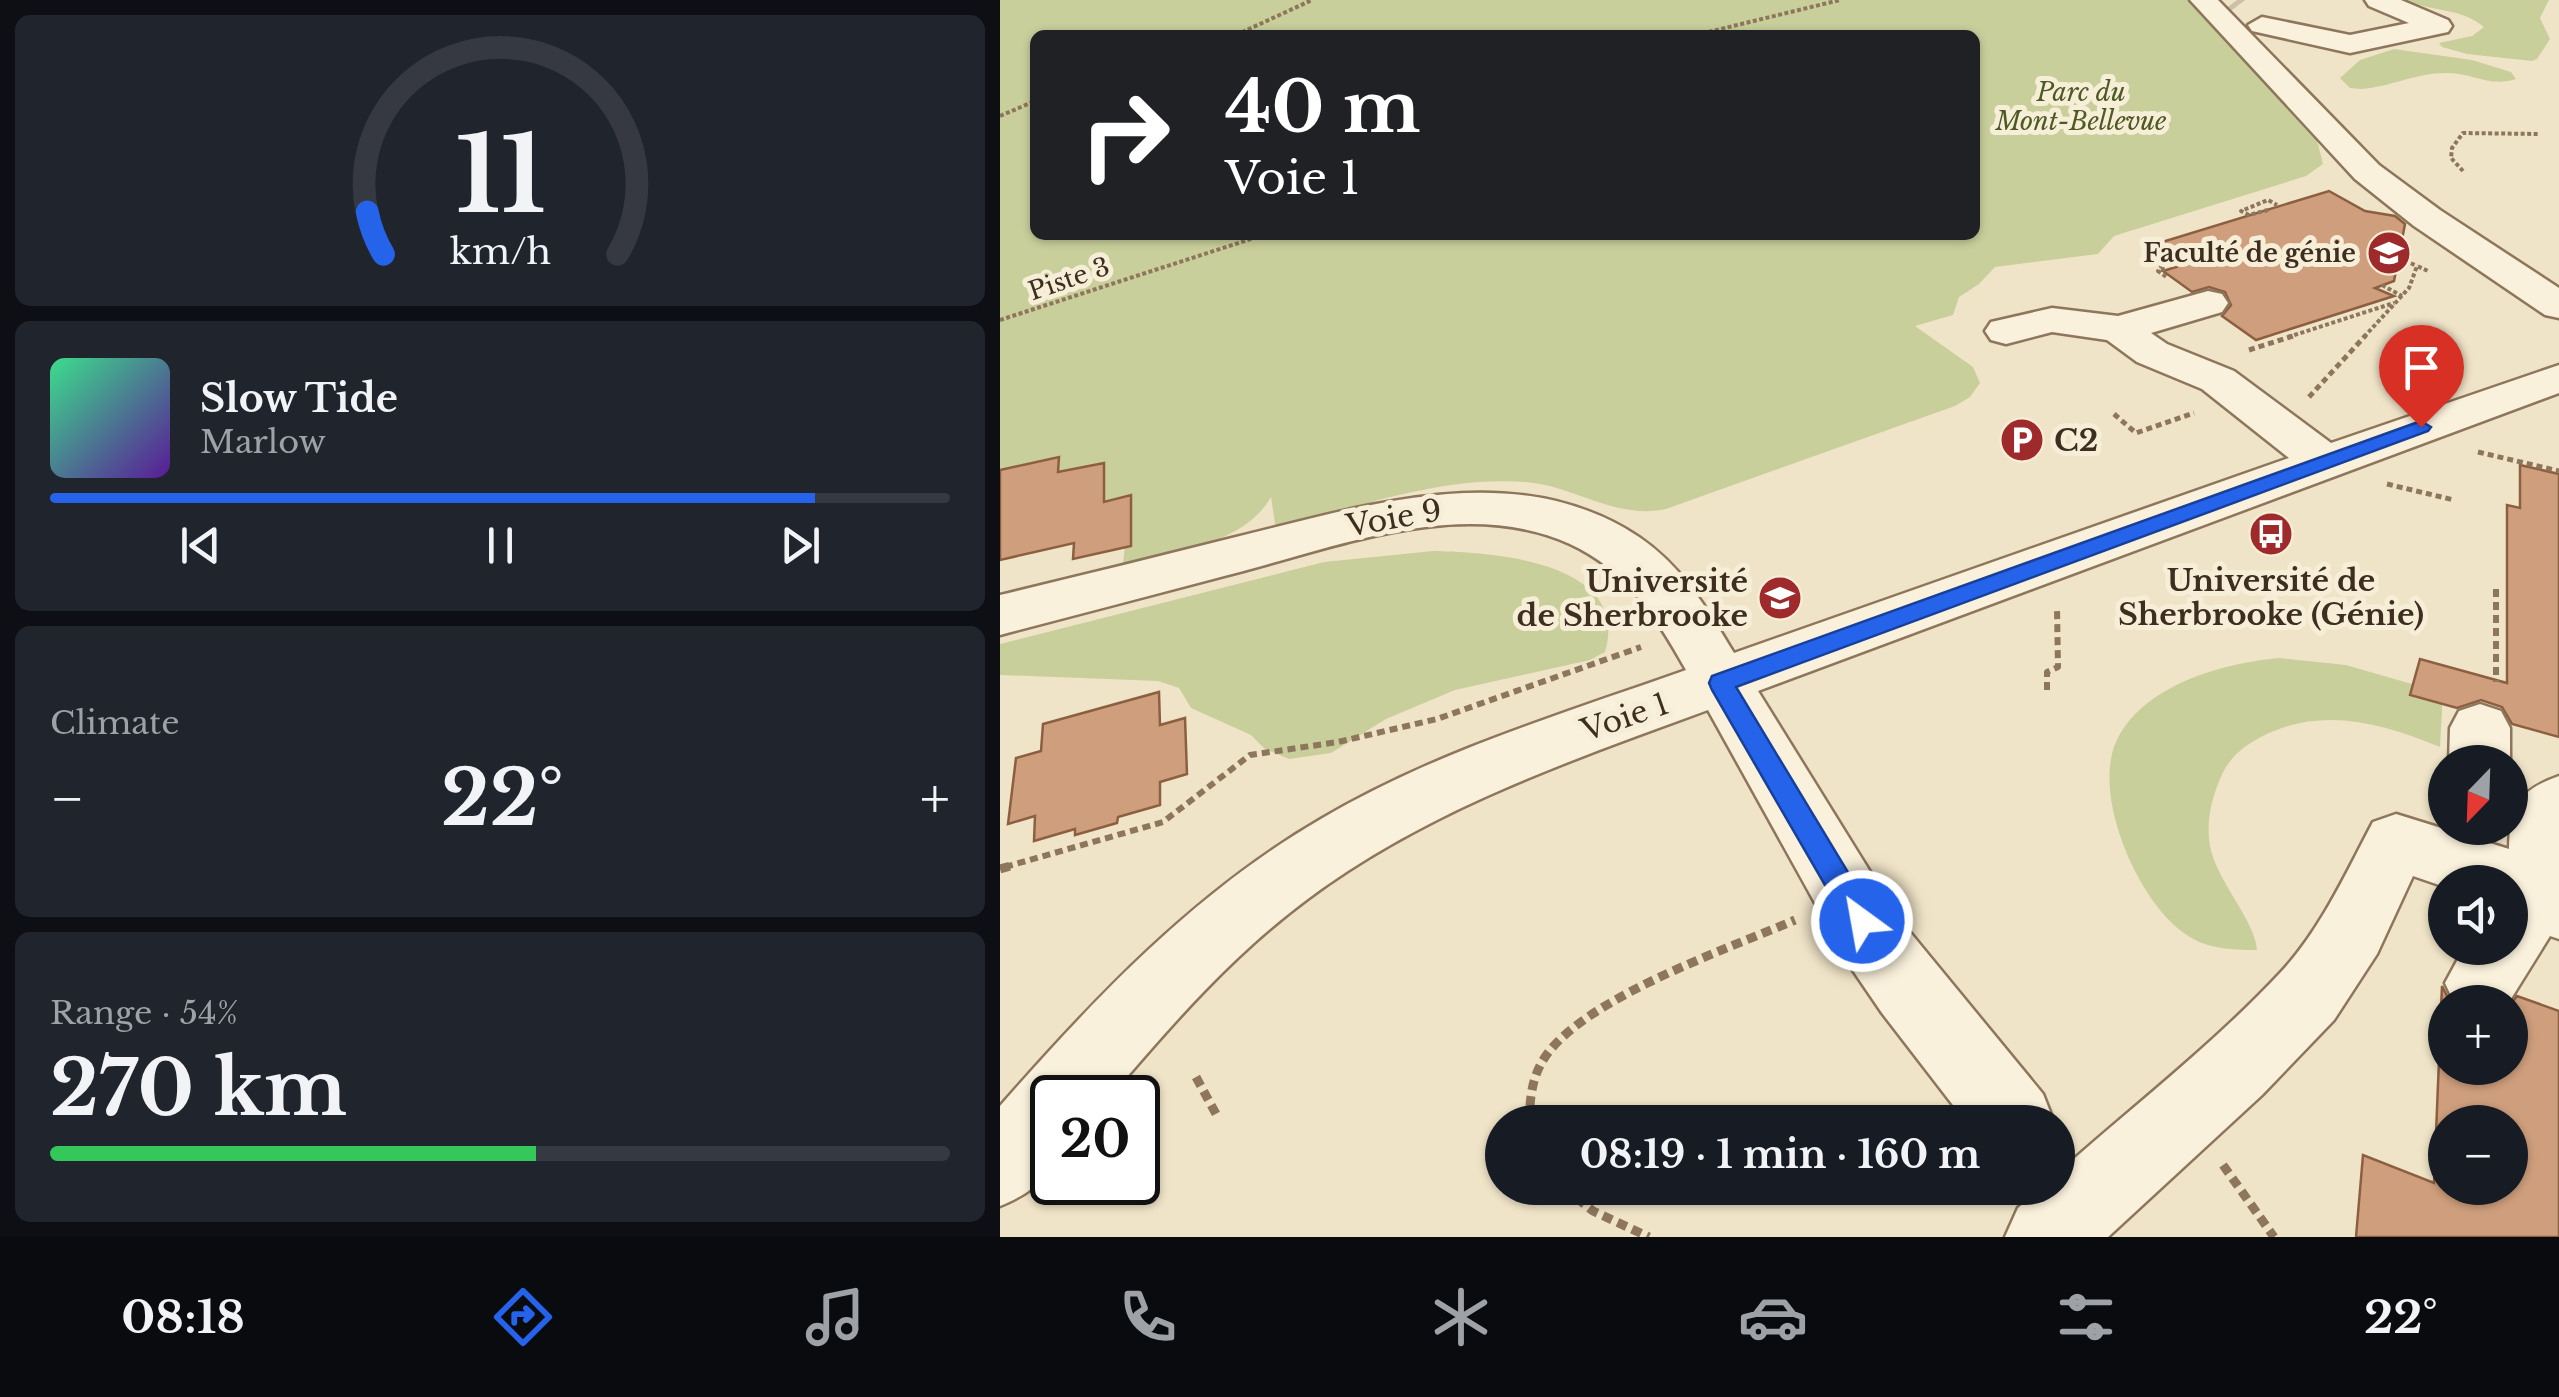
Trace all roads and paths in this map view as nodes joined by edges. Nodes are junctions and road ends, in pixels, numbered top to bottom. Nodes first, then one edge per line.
1 (1312, 0) edge
2 (1840, 0) edge
3 (2378, 0) edge
4 (2233, 14) edge
5 (2302, 17) dead end
6 (1247, 30) edge
7 (1717, 30) edge
8 (1030, 103) edge
9 (1000, 116) edge
10 (2538, 134) dead end
11 (2463, 171) dead end
12 (2277, 206) dead end
13 (2268, 210) dead end
14 (1248, 240) edge
15 (2398, 258) dead end
16 (2173, 265) dead end
17 (2417, 266) junction
18 (2432, 272) dead end
19 (2166, 276) dead end
20 (2382, 285) dead end
21 (2402, 296) junction
22 (2396, 303) junction
23 (2559, 306) edge
24 (1000, 320) edge
25 (2227, 328) joint
26 (2006, 331) dead end
27 (2135, 341) junction
28 (2559, 378) edge
29 (2304, 401) dead end
30 (2204, 411) dead end
31 (2114, 414) dead end
32 (2486, 454) dead end
33 (2325, 462) junction
34 (2559, 471) edge
35 (2380, 483) dead end
36 (2454, 500) dead end
37 (2496, 588) dead end
38 (2057, 596) dead end
39 (1000, 616) edge
40 (1650, 651) dead end
41 (1721, 683) junction
42 (2047, 690) dead end
43 (2485, 723) edge
44 (2559, 803) edge
45 (2434, 865) edge
46 (2525, 865) edge
47 (1000, 869) edge
48 (1777, 928) dead end
49 (1081, 1075) edge
50 (1196, 1078) dead end
51 (1529, 1105) edge
52 (2001, 1105) edge
53 (1216, 1114) dead end
54 (1030, 1131) edge
55 (2217, 1157) dead end
56 (1000, 1166) edge
57 (2075, 1195) edge
58 (1585, 1205) edge
59 (1649, 1237) edge
60 (2274, 1237) edge

1 - 6 path
2 - 7 path
3 - 4 lane
4 - 5 lane
4 - 23 lane
8 - 9 path
10 - 11 path
12 - 13 path
14 - 24 path, Piste 3
15 - 17 path
16 - 19 path
17 - 18 path
17 - 21 path
20 - 21 path
21 - 22 path
22 - 25 path
22 - 29 path
25 - 27 lane
26 - 27 lane
27 - 33 lane
28 - 33 lane, Voie 1
30 - 31 path
32 - 34 path
33 - 41 lane, Voie 1
35 - 36 path
37 - 43 path
38 - 42 path
39 - 41 lane, Voie 9
40 - 47 path
41 - 49 lane, Voie 1
41 - 52 lane, Voie 9
44 - 46 lane
45 - 57 lane
48 - 51 path
50 - 53 path
54 - 56 lane
55 - 60 path
58 - 59 path

